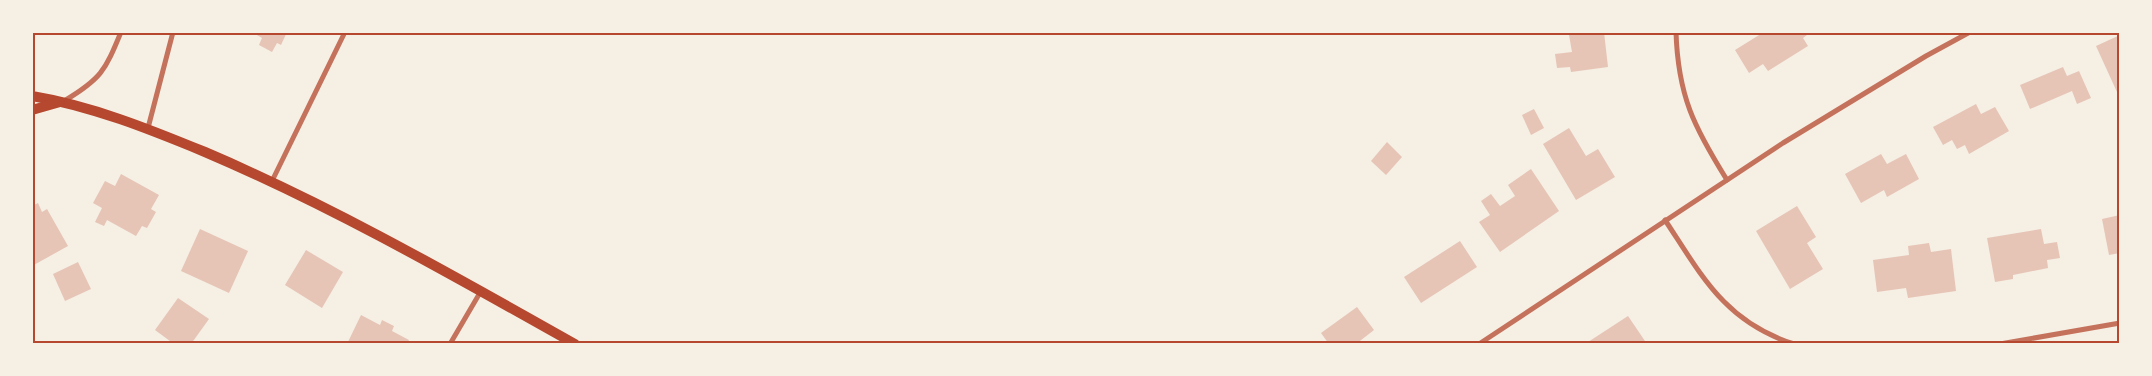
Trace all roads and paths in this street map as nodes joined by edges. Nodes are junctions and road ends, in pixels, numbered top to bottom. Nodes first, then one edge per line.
1 (121, 32) edge
2 (173, 32) edge
3 (344, 32) edge
4 (1676, 32) edge
5 (1970, 32) edge
6 (32, 96) edge
7 (64, 101) junction
8 (32, 110) edge
9 (148, 128) junction
10 (1727, 180) junction
11 (272, 181) junction
12 (1665, 220) junction
13 (481, 291) junction
14 (2120, 323) edge
15 (450, 344) edge
16 (575, 344) edge
17 (1479, 344) edge
18 (1794, 344) edge
19 (2000, 344) edge

1 - 7 street
2 - 9 street
3 - 11 street
4 - 10 street
5 - 10 street
6 - 7 main road
7 - 8 main road
7 - 9 main road
9 - 11 main road
10 - 12 street
11 - 13 main road
12 - 17 street
12 - 18 street
13 - 15 street
13 - 16 main road
14 - 19 street

